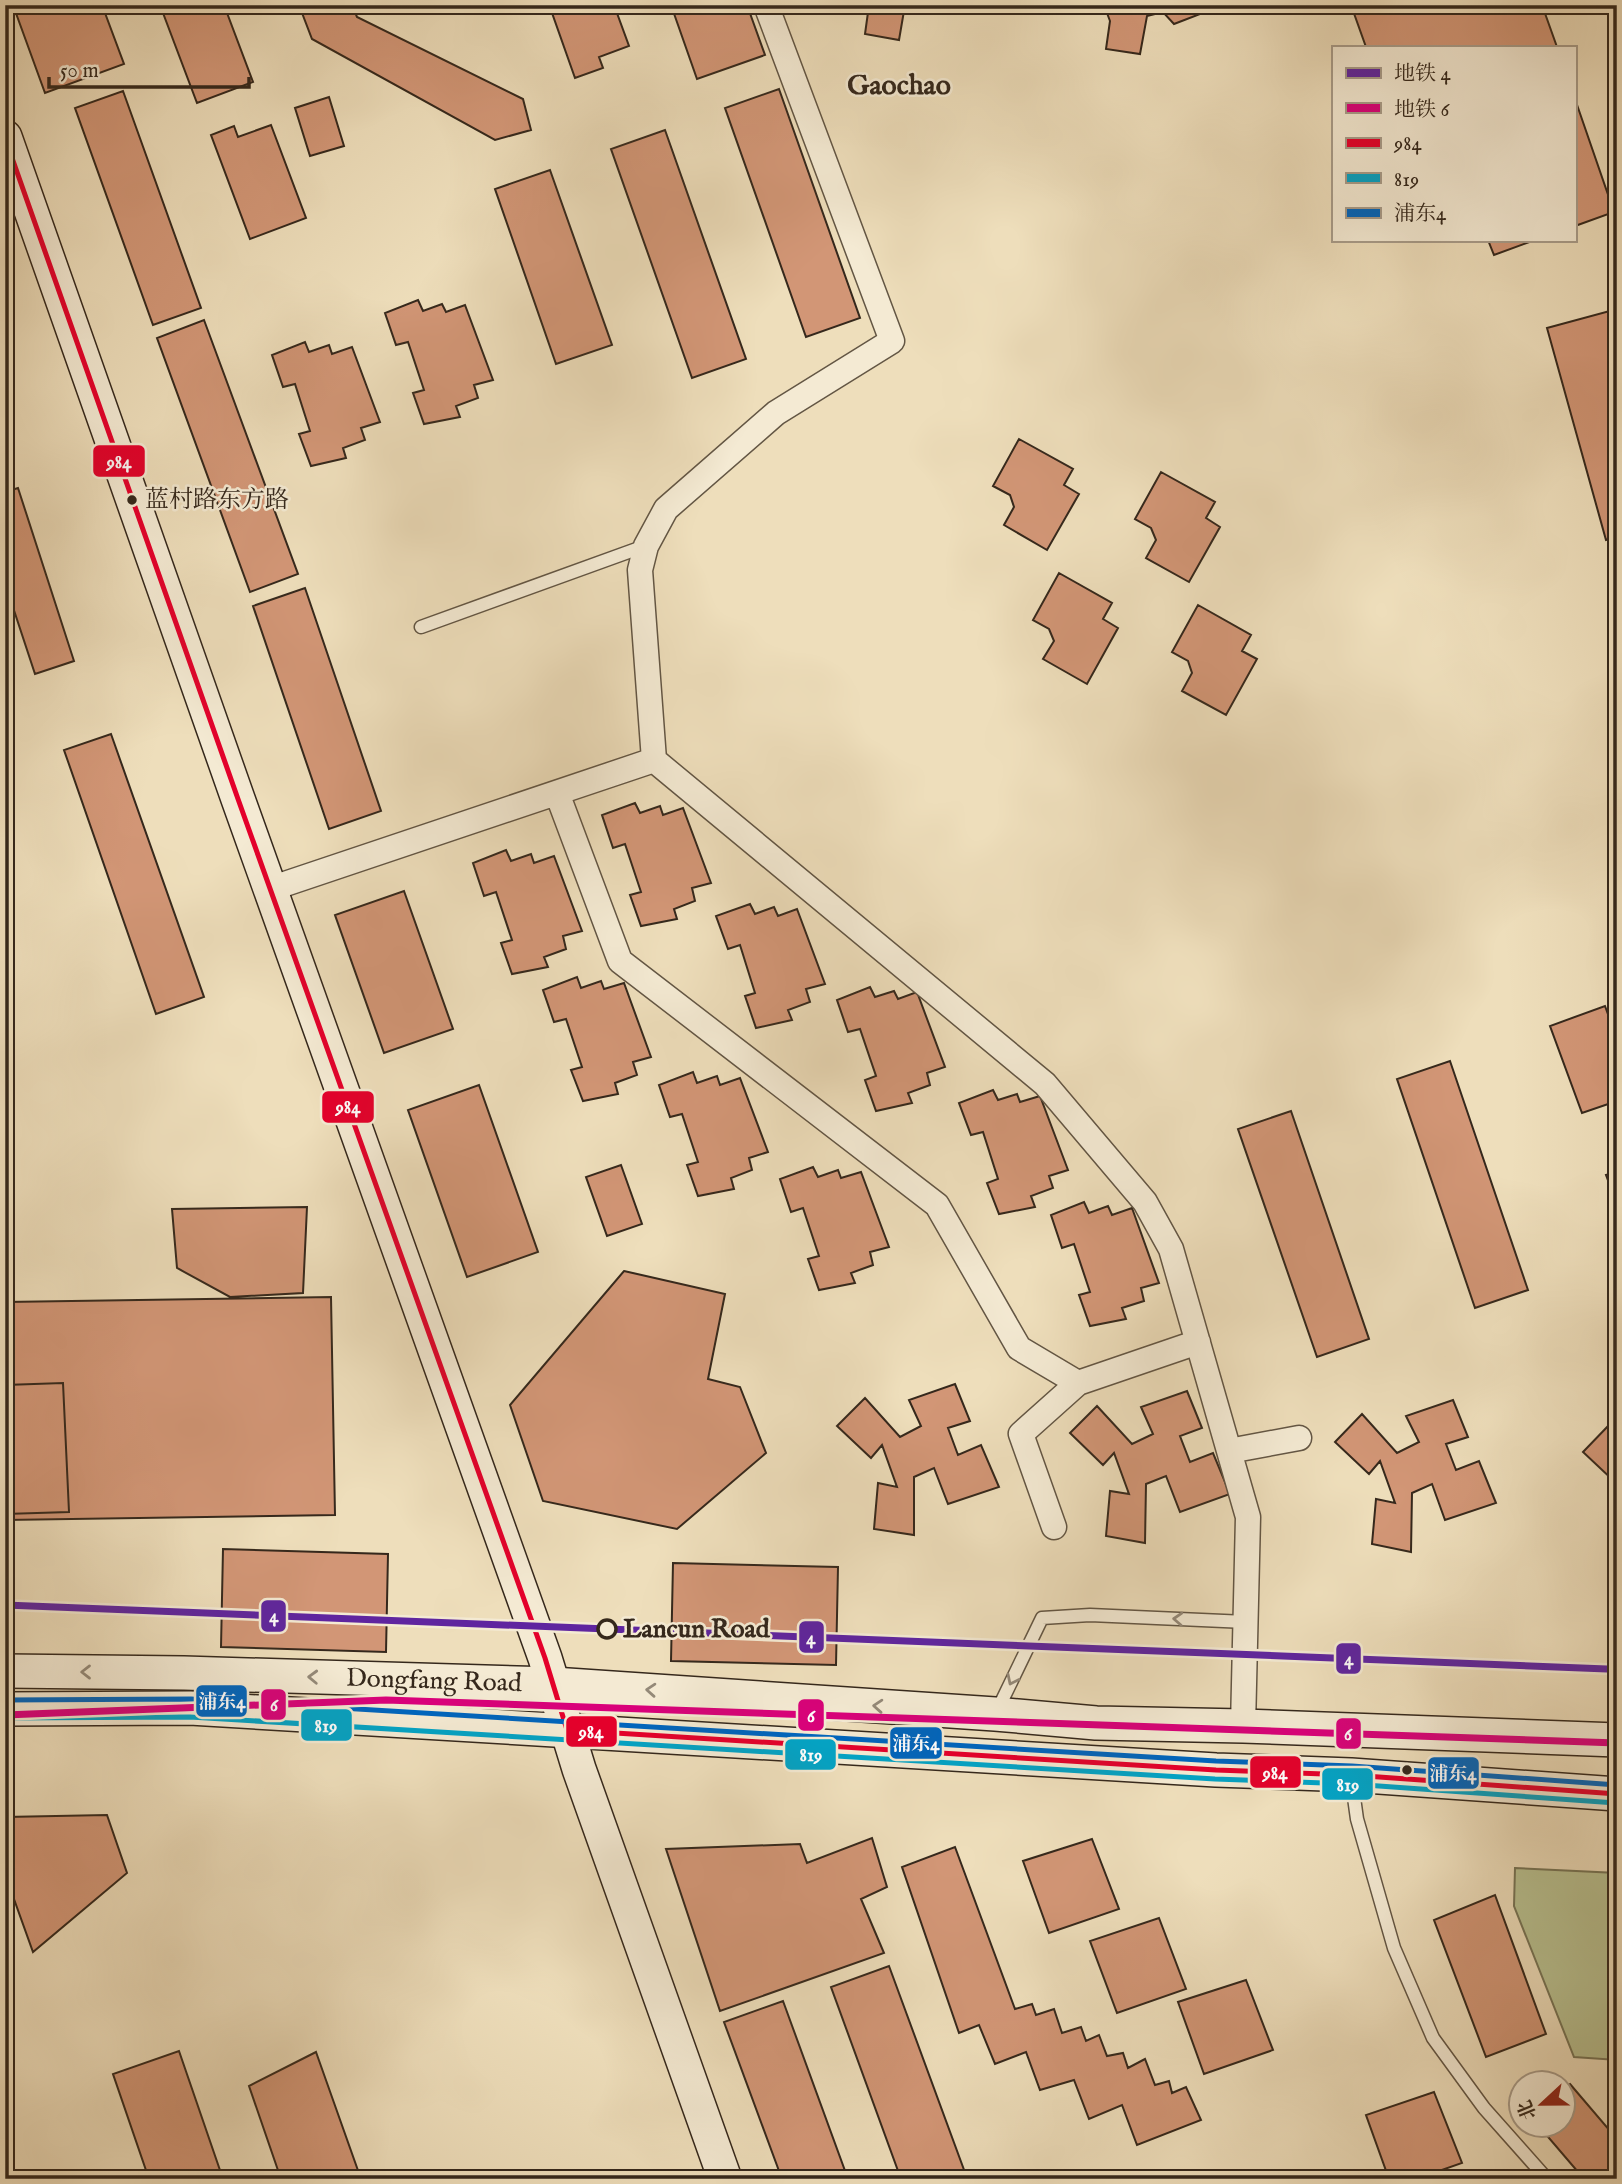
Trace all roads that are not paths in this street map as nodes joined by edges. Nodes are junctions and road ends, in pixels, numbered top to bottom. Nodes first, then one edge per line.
1 (766, 5) edge
2 (5, 138) edge
3 (646, 546) junction
4 (421, 627) dead end
5 (654, 760) junction
6 (557, 793) junction
7 (270, 889) junction
8 (1198, 1342) junction
9 (1078, 1383) junction
10 (1298, 1438) dead end
11 (1229, 1451) junction
12 (1054, 1527) dead end
13 (1246, 1622) junction
14 (5, 1671) edge
15 (553, 1684) junction
16 (5, 1709) edge
17 (995, 1714) junction
18 (1243, 1726) junction
19 (567, 1730) junction
20 (1617, 1740) edge
21 (1351, 1775) junction
22 (1617, 1794) edge
23 (725, 2179) edge
24 (1548, 2179) edge

1 - 3 street
2 - 7 main road
3 - 4 lane
3 - 5 street
5 - 6 street
5 - 8 street
6 - 7 street
6 - 9 street
7 - 15 main road
8 - 9 street
8 - 11 street
9 - 12 street
10 - 11 street
11 - 13 street
13 -> 17 lane
13 - 18 street
15 -> 14 main road, Dongfang Road
17 -> 15 main road, Dongfang Road
15 - 19 main road
16 - 19 main road, Dongfang Road
17 - 18 main road, Dongfang Road
18 - 20 main road, Dongfang Road
19 - 21 main road, Dongfang Road
19 - 23 main road
21 - 22 main road, Dongfang Road
21 - 24 lane

